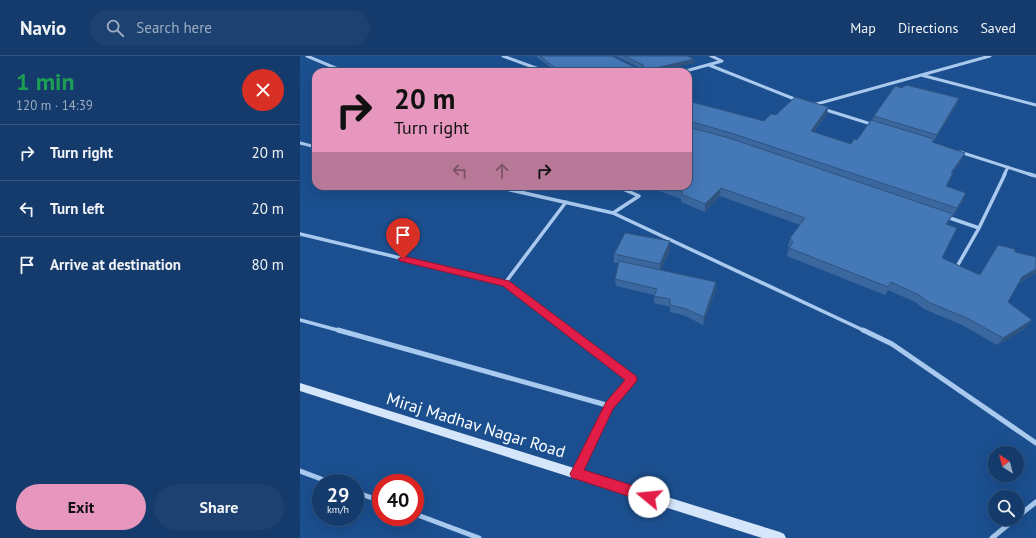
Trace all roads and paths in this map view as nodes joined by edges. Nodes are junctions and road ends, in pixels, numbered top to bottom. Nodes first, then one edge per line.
1 (307, 56) edge
2 (503, 56) edge
3 (711, 56) edge
4 (990, 56) edge
5 (709, 65) junction
6 (336, 68) edge
7 (536, 68) edge
8 (692, 69) edge
9 (921, 75) junction
10 (804, 103) edge
11 (1036, 106) edge
12 (872, 125) edge
13 (300, 143) edge
14 (312, 145) edge
15 (956, 151) edge
16 (1008, 167) junction
17 (1036, 176) edge
18 (511, 190) edge
19 (625, 190) edge
20 (566, 202) junction
21 (613, 213) junction
22 (941, 215) edge
23 (979, 228) junction
24 (300, 234) edge
25 (955, 270) edge
26 (505, 283) junction
27 (300, 320) edge
28 (300, 387) edge
29 (610, 406) junction
30 (1036, 443) edge
31 (300, 471) edge
32 (576, 474) junction
33 (312, 476) edge
34 (1036, 502) edge
35 (1024, 512) edge
36 (424, 517) edge
37 (1006, 526) edge
38 (479, 538) edge
39 (780, 538) edge
40 (992, 538) edge

1 - 6 street
2 - 7 street
3 - 5 street
4 - 9 street
5 - 8 street
5 - 10 street
9 - 11 street
9 - 12 street
13 - 14 street
15 - 16 street
16 - 17 street
16 - 23 street
18 - 20 street
19 - 21 street
20 - 21 street
20 - 26 street
21 - 30 street
22 - 23 street
23 - 25 street
24 - 26 street
26 - 29 street
27 - 29 street
28 - 32 street, Miraj Madhav Nagar Road
29 - 32 street
31 - 33 street
32 - 39 street, Miraj Madhav Nagar Road
34 - 35 street
36 - 38 street
37 - 40 street

